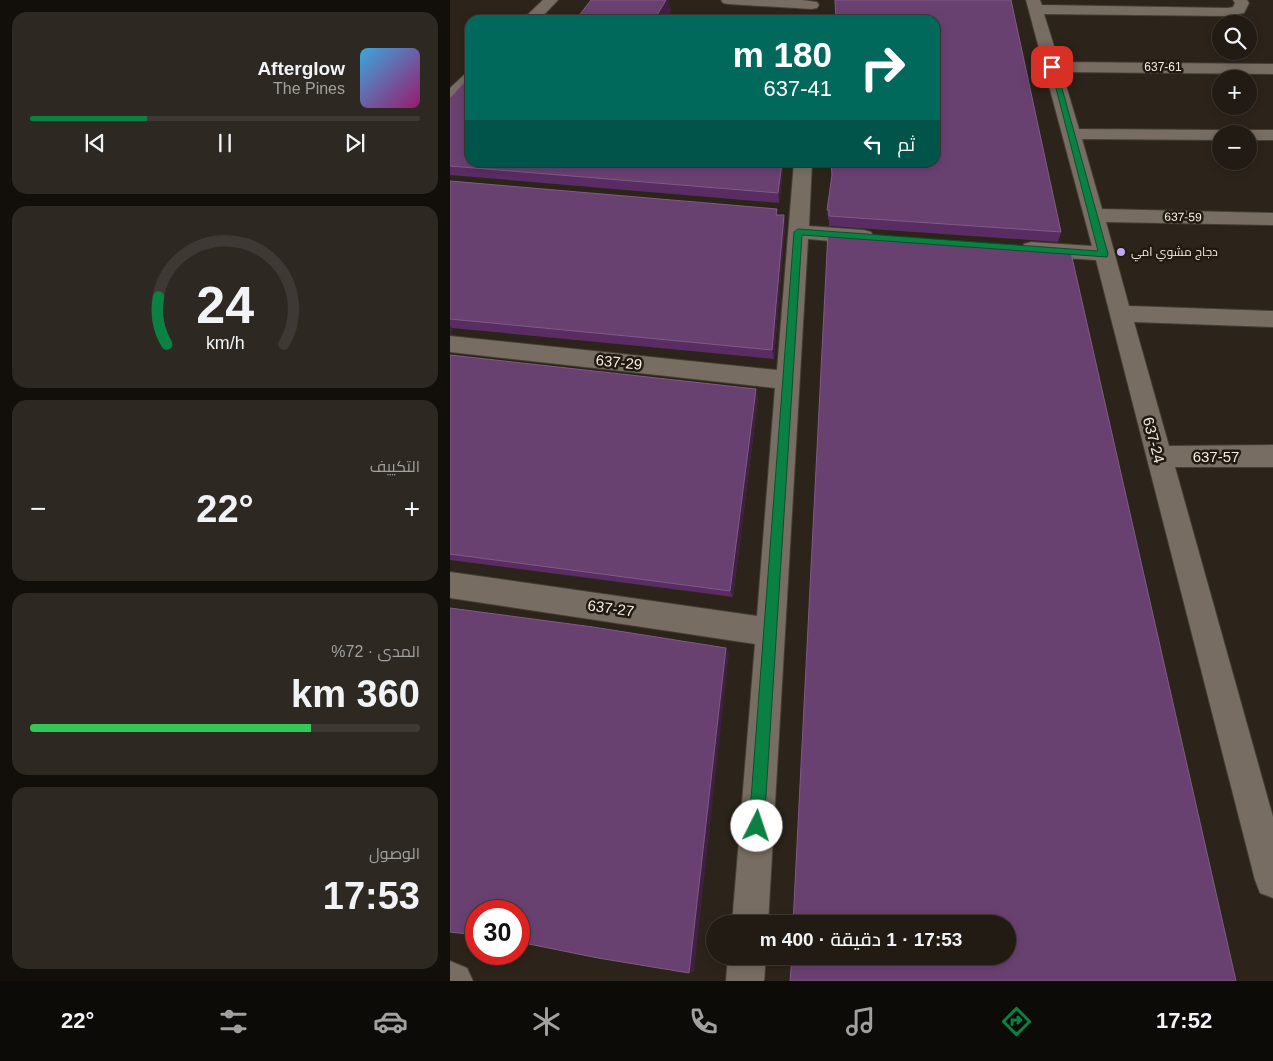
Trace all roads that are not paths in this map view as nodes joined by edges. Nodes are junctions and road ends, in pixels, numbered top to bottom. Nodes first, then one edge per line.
1 (551, 0) edge
2 (728, 0) edge
3 (1240, 0) edge
4 (1034, 5) edge
5 (812, 8) edge
6 (535, 15) edge
7 (1052, 67) junction
8 (1273, 68) edge
9 (465, 83) edge
10 (450, 97) edge
11 (1072, 134) junction
12 (1212, 135) edge
13 (1257, 135) edge
14 (1273, 135) edge
15 (802, 167) edge
16 (1092, 214) junction
17 (793, 218) junction
18 (1273, 219) edge
19 (887, 238) edge
20 (1015, 248) edge
21 (1104, 254) junction
22 (1120, 314) junction
23 (1273, 319) edge
24 (450, 344) edge
25 (788, 380) junction
26 (1273, 456) edge
27 (1159, 457) junction
28 (450, 585) edge
29 (771, 632) junction
30 (1264, 816) edge
31 (1273, 880) edge
32 (751, 915) edge
33 (746, 965) edge
34 (450, 980) edge
35 (454, 981) edge
36 (745, 981) edge

1 - 6 street
2 - 5 street
3 - 4 street
4 - 7 street, 637-24
7 - 8 street, 637-61
7 - 11 street, 637-24
9 - 10 street
11 - 12 street
11 - 16 street, 637-24
13 - 14 street
15 - 17 street
16 - 18 street, 637-59
16 - 21 street, 637-24
17 - 19 street
17 - 25 street
20 - 21 street
21 - 22 street, 637-24
22 - 23 street
22 - 27 street, 637-24
24 - 25 street, 637-29
25 - 29 street
26 - 27 street, 637-57
27 - 30 street, 637-24
28 - 29 street, 637-27
29 - 32 street
30 - 31 street, 637-24
33 - 36 street
34 - 35 street

